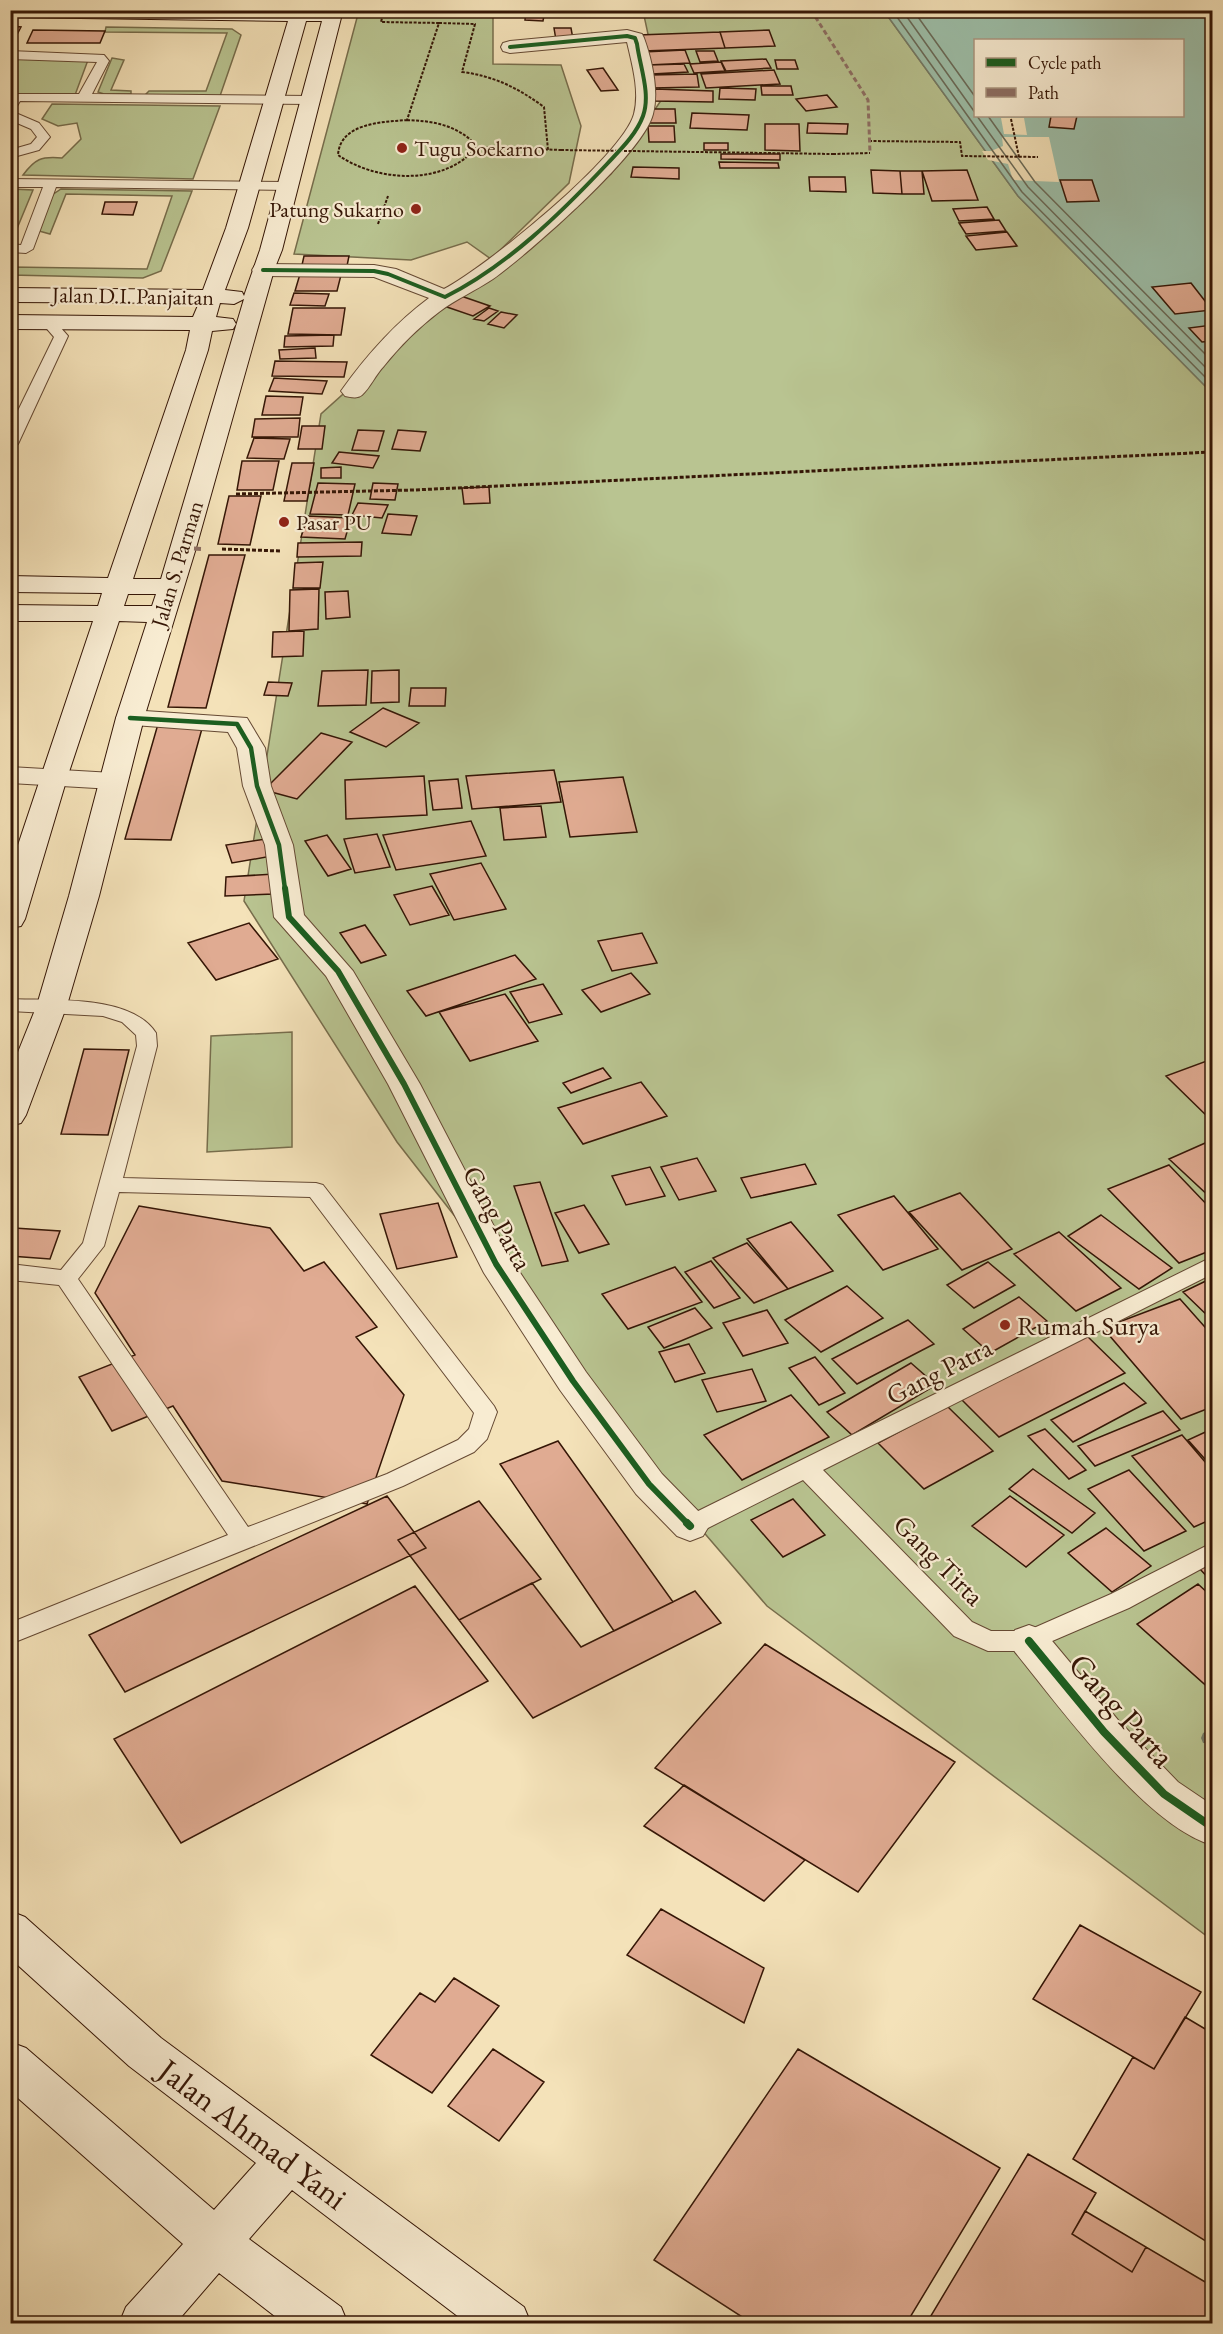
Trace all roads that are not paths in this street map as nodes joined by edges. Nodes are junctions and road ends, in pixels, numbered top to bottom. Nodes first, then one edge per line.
1 (10, 12) edge
2 (300, 13) edge
3 (333, 13) edge
4 (510, 47) dead end
5 (10, 56) edge
6 (84, 97) junction
7 (275, 99) junction
8 (311, 100) junction
9 (10, 108) edge
10 (10, 115) edge
11 (10, 154) edge
12 (10, 183) edge
13 (51, 183) junction
14 (250, 184) junction
15 (288, 186) junction
16 (10, 248) edge
17 (263, 270) junction
18 (10, 295) edge
19 (214, 297) junction
20 (255, 297) junction
21 (445, 297) junction
22 (10, 322) edge
23 (48, 322) junction
24 (202, 324) junction
25 (248, 325) junction
26 (353, 391) dead end
27 (10, 444) edge
28 (10, 584) edge
29 (117, 586) junction
30 (171, 587) junction
31 (10, 613) edge
32 (108, 614) junction
33 (162, 614) junction
34 (130, 718) junction
35 (10, 775) edge
36 (53, 778) junction
37 (113, 781) junction
38 (10, 919) edge
39 (10, 1005) edge
40 (52, 1005) junction
41 (10, 1114) edge
42 (111, 1185) junction
43 (1212, 1265) edge
44 (10, 1272) edge
45 (66, 1278) junction
46 (807, 1469) junction
47 (690, 1526) joint
48 (243, 1539) junction
49 (1212, 1552) edge
50 (10, 1634) edge
51 (1029, 1641) junction
52 (1212, 1827) edge
53 (10, 1930) edge
54 (10, 2062) edge
55 (288, 2161) junction
56 (216, 2242) junction
57 (143, 2324) edge
58 (324, 2324) edge
59 (507, 2324) edge

1 - 2 main road
2 - 3 main road
2 - 7 main road, Jalan S. Parman
3 - 8 main road, Jalan S. Parman
4 - 21 main road
5 - 6 lane
6 - 7 lane
6 - 9 lane
7 - 8 lane
7 - 14 main road, Jalan S. Parman
8 - 15 main road, Jalan S. Parman
10 - 11 lane
12 - 13 lane
13 - 14 lane
13 - 16 lane
14 - 15 lane
14 - 19 main road, Jalan S. Parman
15 - 17 main road, Jalan S. Parman
17 - 20 main road, Jalan S. Parman
17 - 21 main road
18 - 19 main road, Jalan D.I. Panjaitan
19 - 20 main road, Jalan D.I. Panjaitan
19 - 24 main road, Jalan S. Parman
20 - 25 main road, Jalan S. Parman
21 - 26 main road
22 - 23 main road, Jalan D.I. Panjaitan
23 - 24 main road, Jalan D.I. Panjaitan
23 - 27 lane
24 - 25 main road, Jalan D.I. Panjaitan
24 - 29 main road, Jalan S. Parman
25 - 30 main road, Jalan S. Parman
28 - 29 main road
29 - 30 main road
29 - 32 main road, Jalan S. Parman
30 - 33 main road, Jalan S. Parman
31 - 32 main road
32 - 33 main road
32 - 36 main road, Jalan S. Parman
33 - 34 main road, Jalan S. Parman
34 - 37 main road, Jalan S. Parman
34 - 47 main road, Gang Parta
35 - 36 main road
36 - 37 main road
36 - 38 main road, Jalan S. Parman
37 - 40 main road, Jalan S. Parman
39 - 40 lane
40 - 41 main road, Jalan S. Parman
40 - 42 lane
42 - 45 lane
42 - 48 lane
43 - 46 lane, Gang Patra
44 - 45 lane
45 - 48 lane
46 - 47 lane, Gang Patra
46 - 51 lane, Gang Tirta
48 - 50 lane
49 - 51 lane, Gang Tirta
51 - 52 main road, Gang Parta
53 - 55 main road, Jalan Ahmad Yani
54 - 56 main road
55 - 56 main road
55 - 59 main road, Jalan Ahmad Yani
56 - 57 main road
56 - 58 main road

